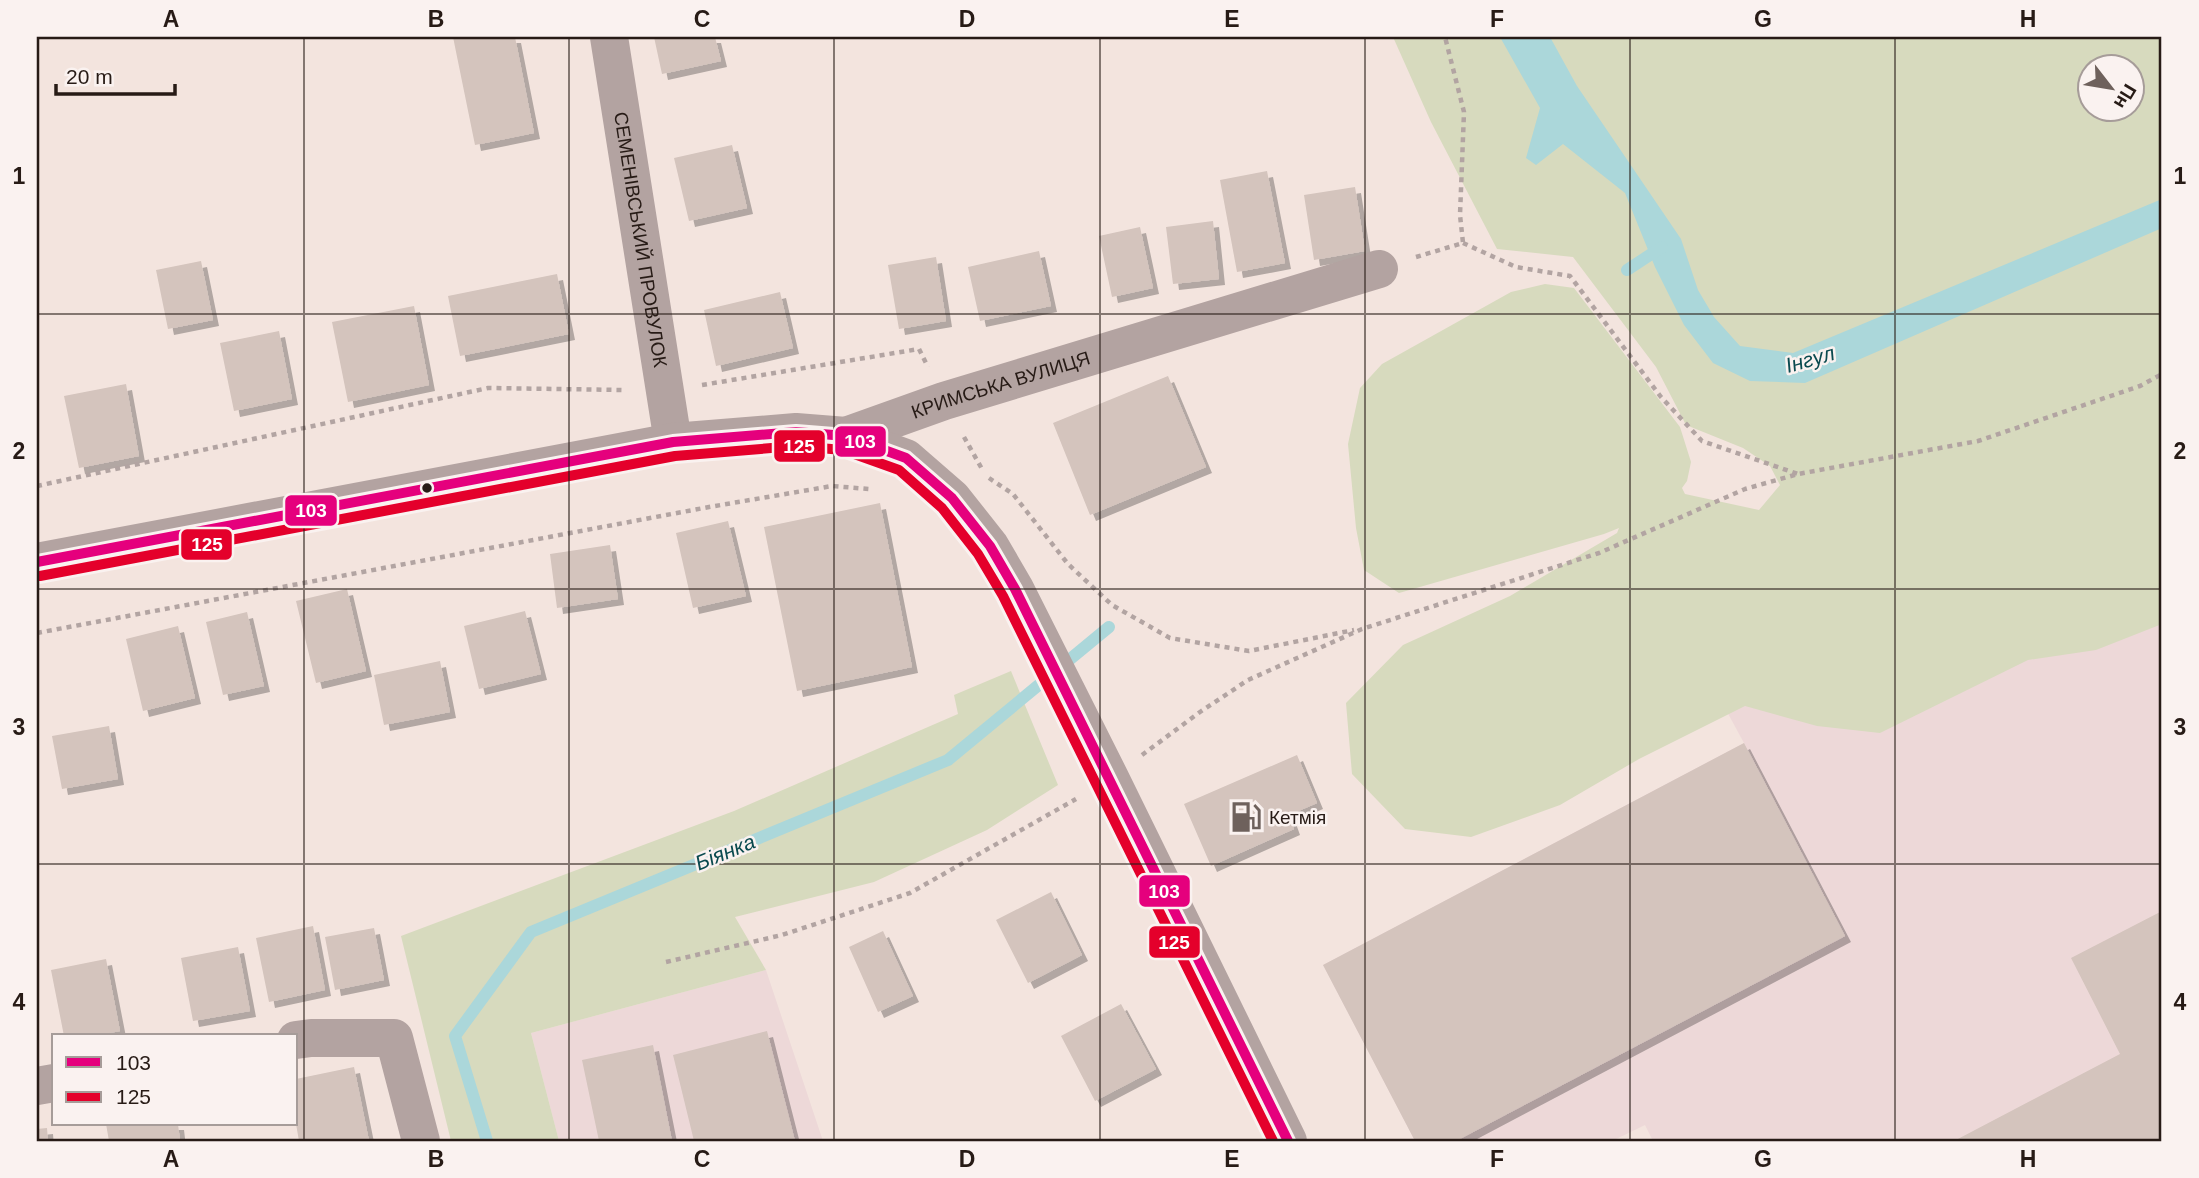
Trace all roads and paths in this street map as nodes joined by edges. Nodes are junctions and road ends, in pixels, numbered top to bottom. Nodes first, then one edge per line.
1 (609, 37) edge
2 (1444, 37) edge
3 (1463, 243) junction
4 (1377, 270) joint
5 (2162, 374) edge
6 (846, 436) junction
7 (673, 442) junction
8 (972, 472) dead end
9 (1798, 474) junction
10 (878, 489) dead end
11 (37, 562) edge
12 (1362, 629) junction
13 (37, 633) edge
14 (1110, 778) junction
15 (666, 962) dead end
16 (298, 1041) edge
17 (421, 1141) edge
18 (1288, 1141) edge

1 - 7 street, СЕМЕНІВСЬКИЙ ПРОВУЛОК
2 - 3 path
3 - 4 path
3 - 9 path
4 - 6 street, КРИМСЬКА ВУЛИЦЯ
5 - 9 path
6 - 7 street, КРИМСЬКА ВУЛИЦЯ
6 - 14 street
7 - 11 street, КРИМСЬКА ВУЛИЦЯ
8 - 12 path
9 - 12 path
10 - 13 path
12 - 14 path
14 - 15 path
14 - 18 street
16 - 17 street

